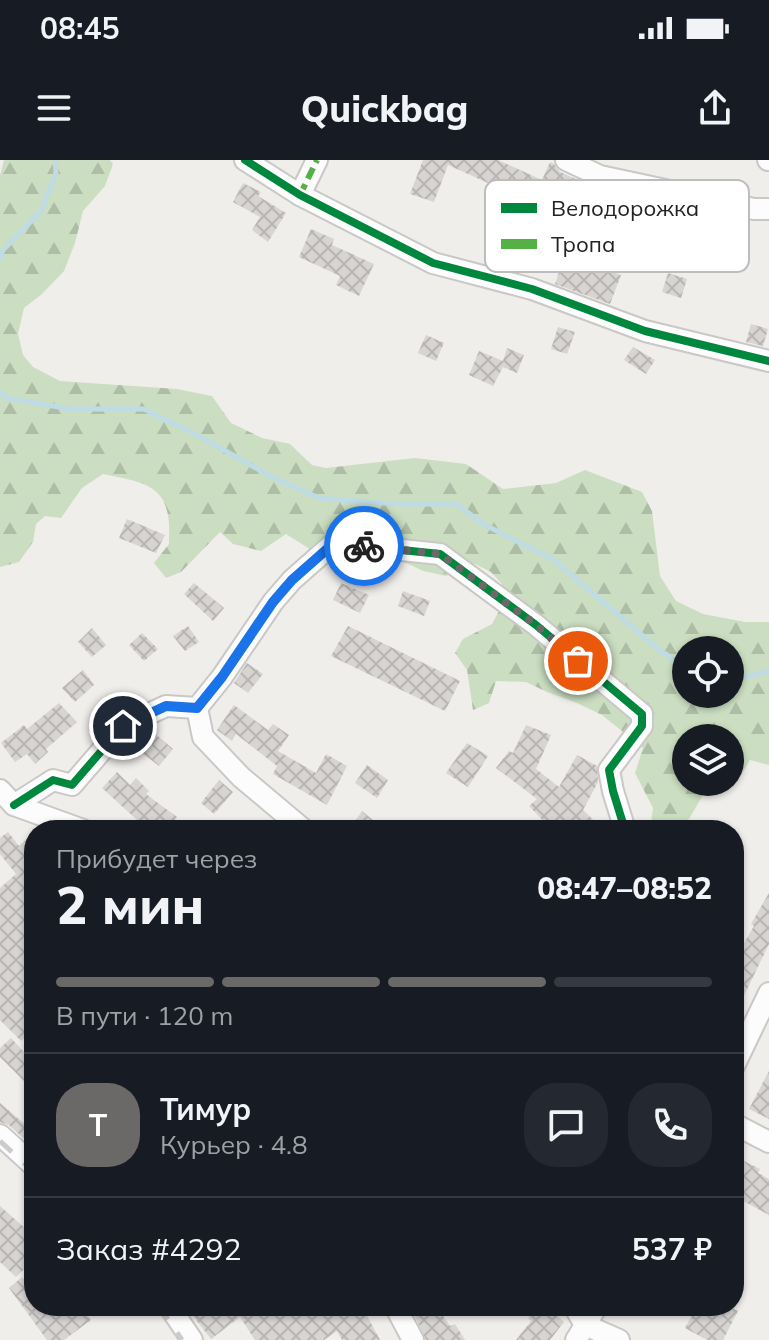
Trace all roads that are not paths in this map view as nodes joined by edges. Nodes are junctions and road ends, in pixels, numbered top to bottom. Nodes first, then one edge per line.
1 (245, 160) edge
2 (317, 160) edge
3 (566, 160) edge
4 (619, 180) edge
5 (300, 195) junction
6 (749, 208) edge
7 (769, 209) edge
8 (769, 361) edge
9 (197, 708) junction
10 (7, 798) edge
11 (59, 820) edge
12 (292, 820) edge
13 (622, 820) edge
14 (769, 993) edge
15 (744, 1045) edge
16 (744, 1129) edge
17 (0, 1135) edge
18 (769, 1142) edge
19 (24, 1157) edge
20 (176, 1316) edge
21 (400, 1316) edge
22 (581, 1332) edge
23 (192, 1340) edge
24 (413, 1340) edge
25 (619, 1340) edge

1 - 5 street
2 - 5 street
3 - 4 street
5 - 8 street
6 - 7 street
9 - 10 street
9 - 12 street
9 - 13 street
10 - 11 street
14 - 15 street
16 - 18 street
17 - 19 street
20 - 23 street
21 - 24 street
22 - 25 street

